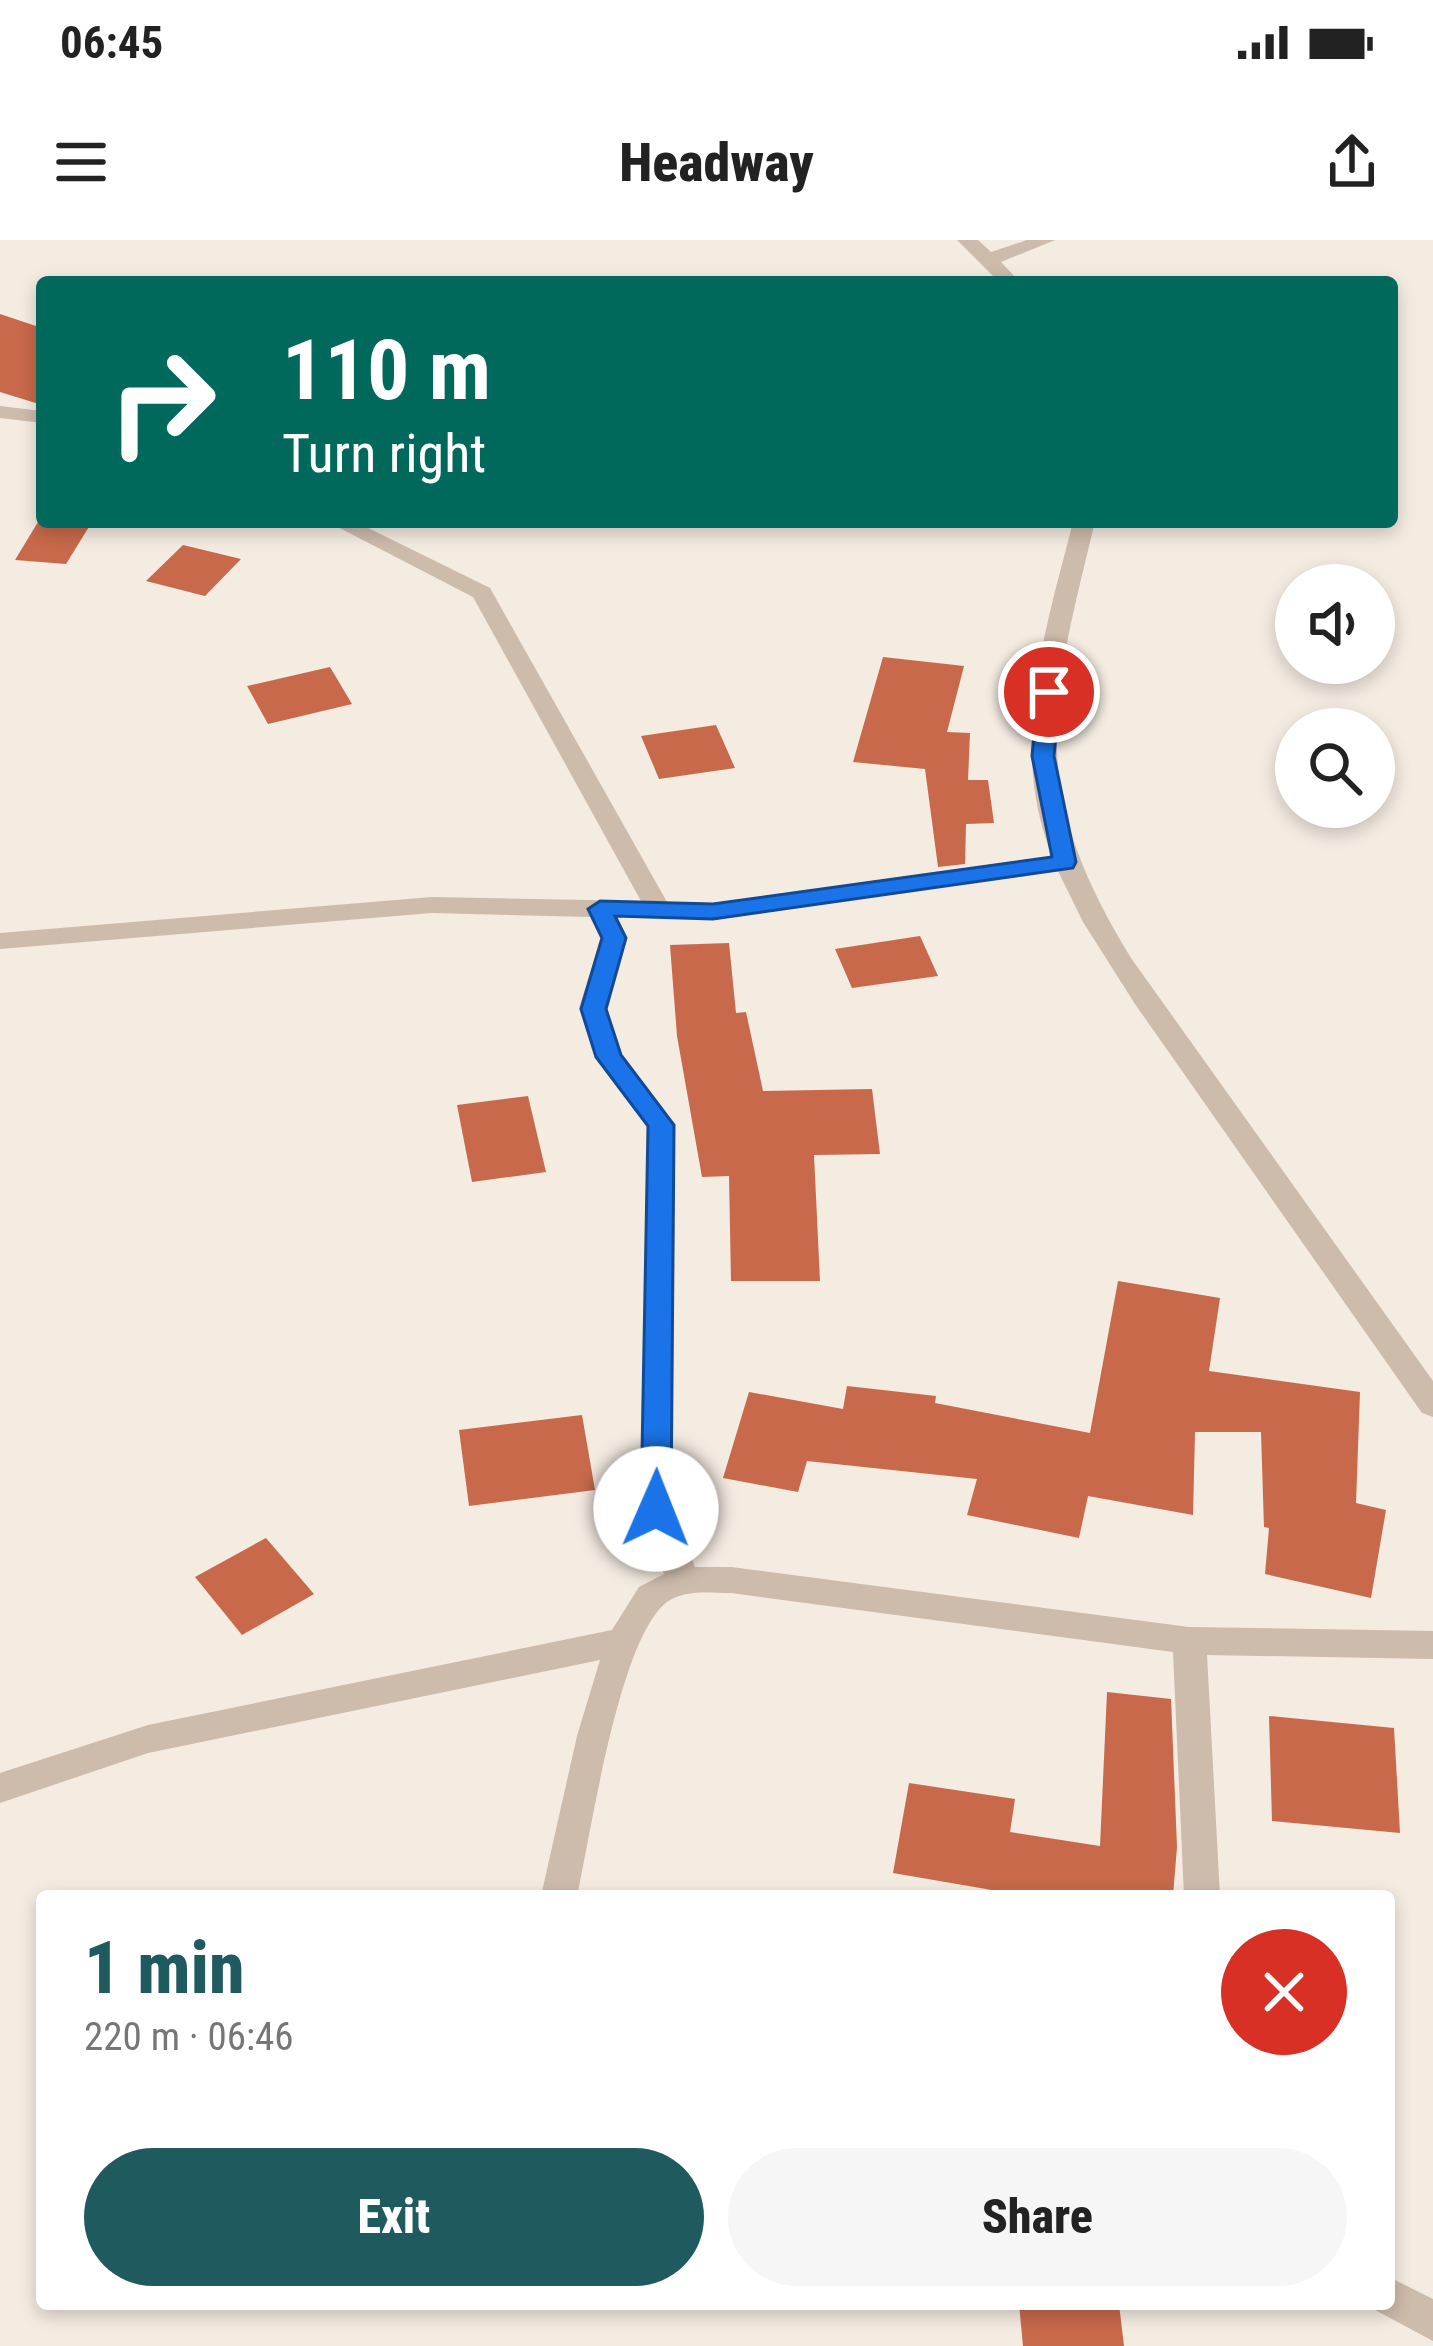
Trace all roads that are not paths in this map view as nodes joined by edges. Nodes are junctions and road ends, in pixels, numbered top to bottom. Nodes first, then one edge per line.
1 (967, 240) edge
2 (1045, 240) edge
3 (988, 260) junction
4 (1004, 276) edge
5 (0, 412) edge
6 (36, 416) edge
7 (351, 528) edge
8 (1083, 528) edge
9 (1065, 862) junction
10 (600, 909) junction
11 (659, 910) junction
12 (0, 941) edge
13 (1433, 1405) edge
14 (683, 1580) junction
15 (1190, 1641) junction
16 (621, 1642) junction
17 (1433, 1645) edge
18 (0, 1788) edge
19 (560, 1890) edge
20 (1202, 1890) edge
21 (1395, 2299) edge
22 (1433, 2321) edge

1 - 3 street
2 - 3 street
3 - 4 street
5 - 6 street
7 - 11 street
8 - 9 street
9 - 11 street
9 - 13 street
10 - 11 street
10 - 12 street
10 - 14 street
14 - 15 street
14 - 16 street
15 - 17 street
15 - 20 street
16 - 18 street
16 - 19 street
21 - 22 street

